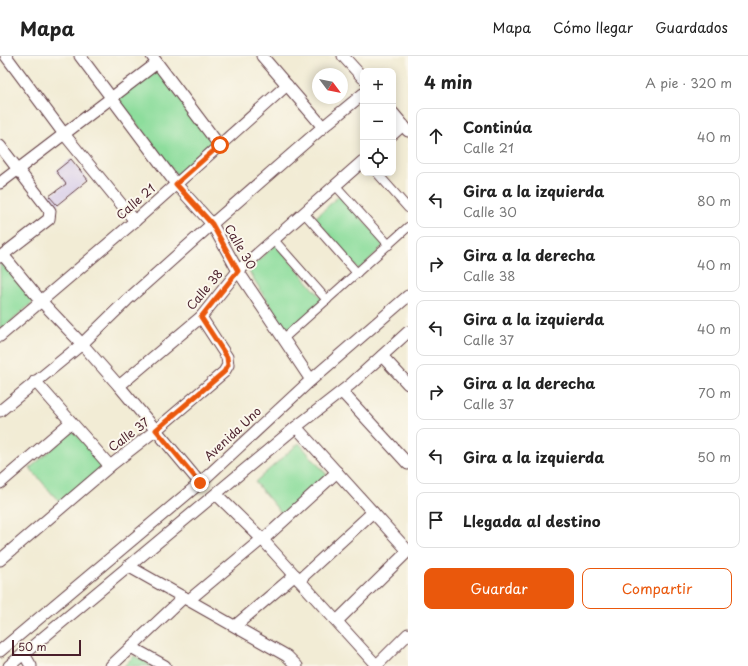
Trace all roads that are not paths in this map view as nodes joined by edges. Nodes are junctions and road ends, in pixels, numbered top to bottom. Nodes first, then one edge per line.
1 (6, 56) edge
2 (80, 56) edge
3 (262, 56) edge
4 (343, 56) edge
5 (154, 60) edge
6 (360, 75) edge
7 (287, 85) junction
8 (112, 96) junction
9 (360, 96) edge
10 (396, 117) edge
11 (323, 127) junction
12 (405, 128) edge
13 (396, 132) edge
14 (64, 134) junction
15 (220, 145) junction
16 (0, 146) edge
17 (360, 164) edge
18 (18, 169) junction
19 (381, 176) edge
20 (0, 183) edge
21 (176, 184) junction
22 (335, 185) junction
23 (408, 208) edge
24 (304, 213) junction
25 (135, 221) junction
26 (212, 224) junction
27 (408, 227) edge
28 (274, 240) junction
29 (389, 245) junction
30 (1, 256) edge
31 (238, 271) junction
32 (357, 273) junction
33 (408, 296) edge
34 (327, 300) junction
35 (41, 301) junction
36 (201, 317) junction
37 (408, 332) edge
38 (0, 336) edge
39 (283, 339) junction
40 (82, 344) junction
41 (382, 356) junction
42 (311, 380) junction
43 (35, 381) junction
44 (408, 384) edge
45 (119, 386) junction
46 (342, 392) junction
47 (0, 411) edge
48 (71, 422) junction
49 (296, 427) junction
50 (156, 430) junction
51 (408, 464) edge
52 (110, 466) junction
53 (337, 472) junction
54 (0, 483) edge
55 (200, 483) junction
56 (216, 494) junction
57 (373, 512) junction
58 (265, 538) junction
59 (408, 551) edge
60 (0, 560) edge
61 (128, 566) junction
62 (297, 577) junction
63 (186, 599) junction
64 (337, 621) junction
65 (235, 626) junction
66 (408, 634) edge
67 (131, 647) junction
68 (0, 651) edge
69 (24, 654) junction
70 (114, 665) edge
71 (9, 666) edge
72 (30, 666) edge
73 (165, 666) edge
74 (297, 666) edge
75 (377, 666) edge

1 - 14 street
2 - 8 street, Calle 30
3 - 7 street
4 - 6 street
5 - 8 street
5 - 15 street
7 - 11 street
7 - 15 street, Calle 21
8 - 14 street
8 - 21 street, Calle 30
9 - 11 street
10 - 12 street
11 - 26 street
12 - 13 street
14 - 18 street
14 - 25 street
15 - 21 street, Calle 21
16 - 18 street
17 - 22 street, Calle 38
18 - 20 street
18 - 30 street
19 - 23 street
21 - 25 street, Calle 21
21 - 26 street, Calle 30
22 - 24 street, Calle 38
22 - 29 street
24 - 28 street, Calle 38
24 - 32 street
25 - 35 street, Calle 21
26 - 31 street, Calle 30
26 - 40 street
27 - 29 street
28 - 31 street, Calle 38
28 - 34 street
29 - 32 street
30 - 35 street
31 - 36 street, Calle 38
31 - 39 street, Calle 30
32 - 34 street
33 - 42 street, Avenida Uno
34 - 39 street
35 - 38 street, Calle 21
35 - 40 street
36 - 45 street, Calle 38
36 - 50 street, Calle 37
37 - 41 street
39 - 42 street, Calle 30
40 - 43 street
40 - 45 street
41 - 44 street
41 - 46 street
42 - 55 street, Avenida Uno
43 - 47 street
43 - 48 street
45 - 50 street
46 - 49 street
46 - 51 street
48 - 52 street
48 - 54 street
49 - 53 street
49 - 56 street
50 - 52 street, Calle 37
50 - 55 street
52 - 60 street, Calle 37
53 - 57 street
53 - 58 street
55 - 68 street, Avenida Uno
56 - 58 street
56 - 61 street
57 - 59 street
57 - 62 street
58 - 62 street
58 - 63 street
59 - 64 street
61 - 63 street
61 - 69 street
62 - 64 street
62 - 65 street
63 - 65 street
63 - 67 street
64 - 75 street
65 - 74 street
66 - 75 street
67 - 70 street
67 - 73 street
69 - 71 street
69 - 72 street

